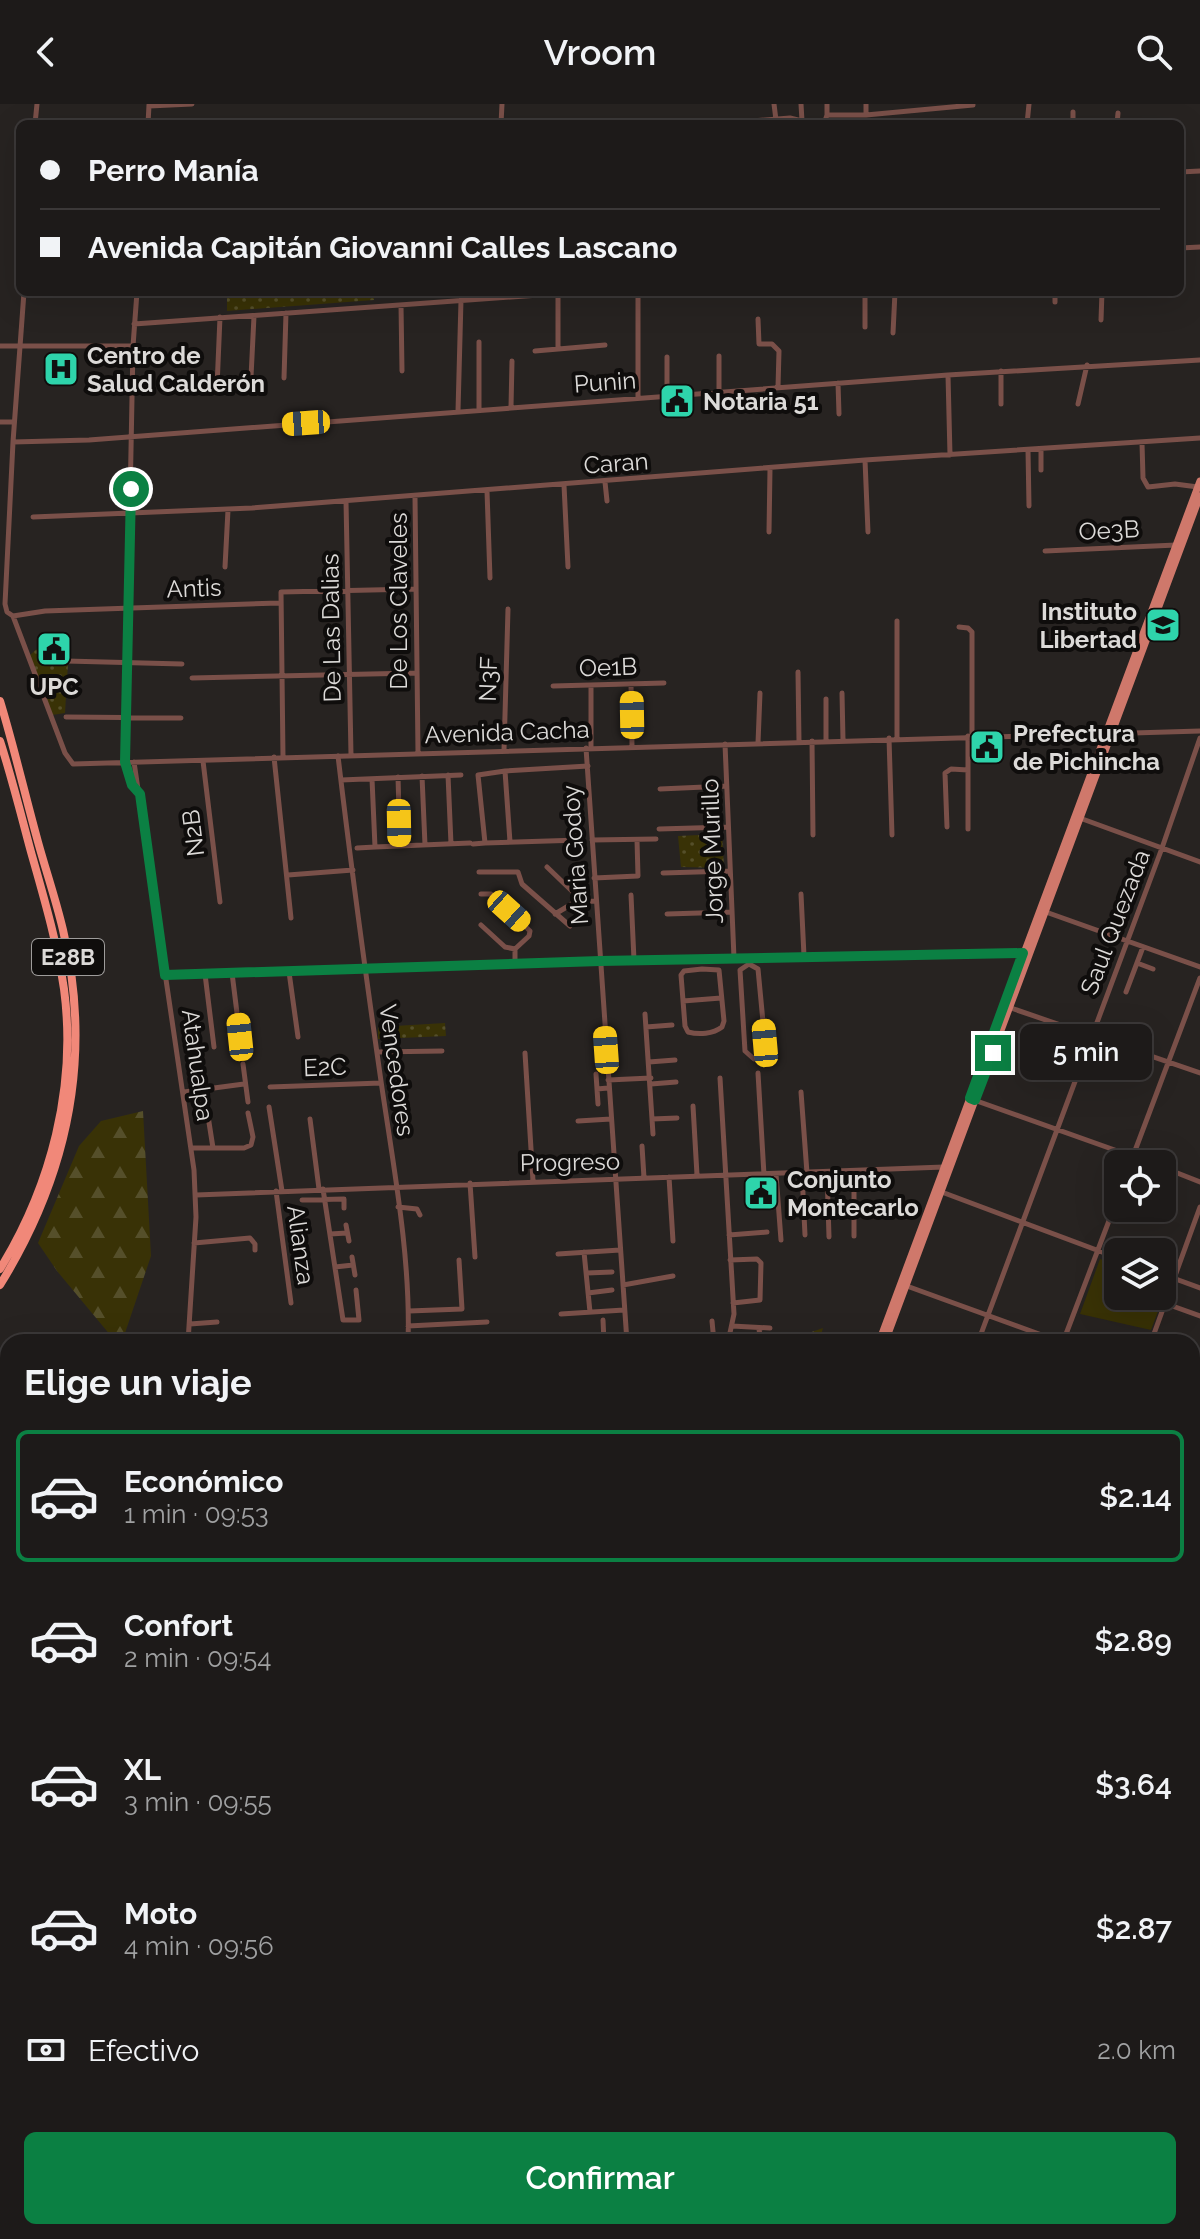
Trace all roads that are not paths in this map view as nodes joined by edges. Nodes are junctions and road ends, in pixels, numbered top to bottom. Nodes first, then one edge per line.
1 (192, 104) edge
2 (774, 104) edge
3 (827, 104) edge
4 (866, 104) edge
5 (149, 105) edge
6 (973, 105) edge
7 (1073, 112) dead end
8 (1118, 113) dead end
9 (827, 115) junction
10 (866, 115) junction
11 (776, 120) joint
12 (796, 120) edge
13 (825, 120) edge
14 (1073, 120) edge
15 (1117, 120) edge
16 (24, 296) edge
17 (137, 296) edge
18 (477, 296) edge
19 (558, 296) edge
20 (638, 296) edge
21 (865, 296) edge
22 (895, 296) edge
23 (1055, 296) edge
24 (1102, 296) edge
25 (461, 300) junction
26 (1055, 302) dead end
27 (401, 305) junction
28 (286, 313) junction
29 (254, 316) junction
30 (220, 317) junction
31 (758, 319) dead end
32 (1101, 320) dead end
33 (134, 324) junction
34 (865, 327) dead end
35 (893, 333) dead end
36 (479, 342) dead end
37 (605, 345) dead end
38 (0, 346) edge
39 (20, 346) junction
40 (133, 346) junction
41 (558, 349) junction
42 (535, 351) dead end
43 (719, 356) dead end
44 (667, 357) dead end
45 (1200, 360) edge
46 (512, 361) dead end
47 (1087, 365) junction
48 (402, 371) dead end
49 (1001, 371) junction
50 (948, 375) junction
51 (284, 378) dead end
52 (838, 383) junction
53 (778, 387) junction
54 (719, 392) junction
55 (667, 396) junction
56 (638, 398) junction
57 (1001, 404) dead end
58 (1078, 404) dead end
59 (511, 407) junction
60 (479, 409) junction
61 (458, 411) junction
62 (839, 414) dead end
63 (0, 422) edge
64 (14, 422) junction
65 (132, 437) junction
66 (1200, 438) edge
67 (13, 442) junction
68 (1142, 443) junction
69 (1041, 449) junction
70 (1028, 450) junction
71 (950, 455) junction
72 (865, 460) junction
73 (770, 469) junction
74 (1041, 470) dead end
75 (605, 482) junction
76 (1199, 484) edge
77 (564, 485) junction
78 (487, 491) junction
79 (1200, 496) edge
80 (415, 497) junction
81 (346, 501) junction
82 (607, 501) dead end
83 (1029, 506) dead end
84 (228, 510) junction
85 (130, 515) junction
86 (33, 517) dead end
87 (769, 532) dead end
88 (868, 532) dead end
89 (1176, 545) junction
90 (1045, 551) dead end
91 (225, 567) dead end
92 (568, 567) dead end
93 (490, 578) dead end
94 (2, 580) edge
95 (416, 589) junction
96 (348, 590) junction
97 (280, 603) junction
98 (129, 608) junction
99 (508, 609) dead end
100 (13, 616) junction
101 (897, 621) dead end
102 (959, 627) dead end
103 (66, 661) dead end
104 (182, 664) dead end
105 (127, 665) junction
106 (798, 672) dead end
107 (416, 673) junction
108 (350, 675) junction
109 (281, 676) junction
110 (192, 678) dead end
111 (664, 683) dead end
112 (631, 684) junction
113 (591, 685) junction
114 (553, 686) dead end
115 (760, 693) dead end
116 (842, 693) dead end
117 (826, 699) dead end
118 (0, 701) edge
119 (66, 717) dead end
120 (125, 717) junction
121 (181, 718) dead end
122 (1200, 731) edge
123 (1109, 732) junction
124 (970, 736) junction
125 (893, 738) junction
126 (1200, 738) edge
127 (843, 740) junction
128 (0, 741) edge
129 (812, 741) junction
130 (826, 741) junction
131 (799, 742) junction
132 (758, 743) junction
133 (725, 744) junction
134 (632, 746) junction
135 (589, 748) junction
136 (504, 750) junction
137 (418, 753) junction
138 (351, 755) junction
139 (338, 756) junction
140 (274, 757) junction
141 (283, 757) junction
142 (203, 761) junction
143 (125, 762) junction
144 (134, 762) junction
145 (588, 766) junction
146 (968, 770) junction
147 (505, 771) junction
148 (448, 775) junction
149 (461, 775) dead end
150 (422, 776) junction
151 (398, 777) junction
152 (372, 779) junction
153 (341, 780) junction
154 (727, 786) junction
155 (660, 789) dead end
156 (140, 794) junction
157 (1077, 817) junction
158 (728, 827) junction
159 (947, 827) dead end
160 (659, 829) dead end
161 (968, 829) dead end
162 (813, 835) dead end
163 (892, 835) dead end
164 (656, 839) dead end
165 (580, 840) dead end
166 (592, 840) junction
167 (637, 840) junction
168 (510, 842) junction
169 (485, 843) junction
170 (451, 844) junction
171 (425, 845) junction
172 (400, 846) junction
173 (375, 847) junction
174 (357, 848) dead end
175 (1162, 848) junction
176 (1200, 862) edge
177 (547, 867) dead end
178 (353, 870) junction
179 (730, 871) junction
180 (479, 872) dead end
181 (663, 873) dead end
182 (288, 875) dead end
183 (594, 878) junction
184 (481, 894) dead end
185 (801, 894) dead end
186 (631, 895) dead end
187 (596, 901) junction
188 (220, 902) dead end
189 (575, 902) junction
190 (1042, 911) junction
191 (732, 912) junction
192 (555, 914) junction
193 (667, 914) dead end
194 (291, 918) dead end
195 (481, 925) dead end
196 (570, 926) dead end
197 (1128, 941) junction
198 (1143, 947) junction
199 (515, 949) junction
200 (1026, 954) junction
201 (804, 956) junction
202 (734, 958) junction
203 (702, 959) junction
204 (634, 960) junction
205 (600, 961) junction
206 (750, 961) junction
207 (1137, 963) junction
208 (515, 964) junction
209 (1200, 967) edge
210 (365, 969) junction
211 (702, 969) junction
212 (1153, 969) dead end
213 (289, 972) junction
214 (232, 973) junction
215 (205, 974) junction
216 (165, 975) junction
217 (1200, 978) edge
218 (1126, 992) dead end
219 (721, 998) junction
220 (683, 1001) junction
221 (1007, 1006) junction
222 (645, 1014) dead end
223 (672, 1025) dead end
224 (646, 1027) junction
225 (1092, 1035) junction
226 (240, 1037) dead end
227 (298, 1037) dead end
228 (214, 1047) dead end
229 (442, 1051) dead end
230 (377, 1052) junction
231 (525, 1053) dead end
232 (675, 1060) dead end
233 (649, 1062) junction
234 (1168, 1062) junction
235 (243, 1064) dead end
236 (758, 1073) dead end
237 (1200, 1073) edge
238 (596, 1074) dead end
239 (720, 1078) dead end
240 (608, 1080) junction
241 (651, 1081) junction
242 (676, 1082) dead end
243 (381, 1083) junction
244 (244, 1084) junction
245 (270, 1087) dead end
246 (608, 1088) junction
247 (597, 1089) junction
248 (184, 1092) junction
249 (801, 1092) dead end
250 (972, 1099) junction
251 (248, 1102) dead end
252 (598, 1104) dead end
253 (693, 1106) dead end
254 (269, 1107) dead end
255 (248, 1113) dead end
256 (208, 1116) dead end
257 (677, 1118) dead end
258 (310, 1119) dead end
259 (611, 1119) junction
260 (652, 1119) junction
261 (578, 1121) dead end
262 (1055, 1129) junction
263 (653, 1134) dead end
264 (642, 1146) dead end
265 (191, 1148) junction
266 (213, 1148) junction
267 (1116, 1150) edge
268 (1135, 1150) edge
269 (944, 1167) junction
270 (854, 1171) junction
271 (827, 1172) junction
272 (805, 1173) junction
273 (1176, 1173) edge
274 (776, 1174) junction
275 (697, 1175) junction
276 (725, 1175) junction
277 (764, 1175) junction
278 (669, 1177) junction
279 (644, 1178) junction
280 (614, 1179) junction
281 (533, 1181) junction
282 (1200, 1182) edge
283 (470, 1183) junction
284 (396, 1186) junction
285 (321, 1189) junction
286 (279, 1191) junction
287 (938, 1191) junction
288 (196, 1195) junction
289 (302, 1200) dead end
290 (324, 1200) junction
291 (398, 1207) junction
292 (1200, 1207) edge
293 (344, 1208) dead end
294 (420, 1215) dead end
295 (1022, 1222) junction
296 (1109, 1222) edge
297 (346, 1225) dead end
298 (767, 1232) dead end
299 (347, 1233) junction
300 (330, 1234) junction
301 (729, 1235) junction
302 (805, 1235) dead end
303 (854, 1236) dead end
304 (829, 1237) dead end
305 (781, 1240) dead end
306 (349, 1241) dead end
307 (673, 1241) dead end
308 (194, 1243) junction
309 (255, 1250) dead end
310 (620, 1250) junction
311 (1098, 1250) junction
312 (584, 1252) junction
313 (1104, 1252) edge
314 (558, 1254) dead end
315 (352, 1257) dead end
316 (475, 1257) dead end
317 (459, 1260) dead end
318 (730, 1260) junction
319 (353, 1265) junction
320 (335, 1267) junction
321 (0, 1269) edge
322 (1176, 1269) edge
323 (612, 1272) dead end
324 (587, 1273) junction
325 (355, 1275) dead end
326 (673, 1276) dead end
327 (1176, 1278) edge
328 (0, 1285) edge
329 (623, 1285) junction
330 (904, 1285) junction
331 (1200, 1288) edge
332 (356, 1290) dead end
333 (612, 1290) dead end
334 (588, 1293) junction
335 (291, 1303) dead end
336 (733, 1303) junction
337 (1176, 1307) edge
338 (624, 1310) junction
339 (1162, 1310) edge
340 (409, 1311) junction
341 (590, 1312) junction
342 (561, 1314) dead end
343 (988, 1316) junction
344 (1200, 1316) edge
345 (603, 1320) dead end
346 (712, 1321) dead end
347 (217, 1322) dead end
348 (487, 1322) dead end
349 (190, 1324) junction
350 (408, 1326) junction
351 (732, 1326) junction
352 (770, 1328) dead end
353 (759, 1329) junction
354 (189, 1334) edge
355 (408, 1334) edge
356 (604, 1334) edge
357 (626, 1334) edge
358 (713, 1334) edge
359 (730, 1334) edge
360 (760, 1334) edge
361 (885, 1334) edge
362 (981, 1334) edge
363 (1039, 1334) edge
364 (1065, 1334) edge
365 (1154, 1334) edge

1 - 5 street
2 - 11 street
3 - 9 street
4 - 10 street
6 - 10 street
7 - 14 street
8 - 15 street
9 - 10 street
9 - 13 street
11 - 12 street
16 - 39 street
17 - 33 street
18 - 25 street
19 - 41 street
20 - 56 street
21 - 34 street
22 - 35 street
23 - 26 street
24 - 32 street
25 - 27 street
25 - 61 street
27 - 28 street
27 - 48 street
28 - 29 street
28 - 51 street
29 - 30 street
29 - 30 street
30 - 33 street
31 - 53 street
33 - 40 street
36 - 60 street
37 - 41 street
38 - 39 street
39 - 40 street
39 - 64 street
40 - 65 street
41 - 42 street
43 - 54 street
44 - 55 street
45 - 47 street, Punin
46 - 59 street
47 - 49 street, Punin
47 - 58 street
49 - 50 street, Punin
49 - 57 street
50 - 52 street, Punin
50 - 71 street
52 - 53 street, Punin
52 - 62 street
53 - 54 street, Punin
54 - 55 street, Punin
55 - 56 street, Punin
56 - 59 street, Punin
59 - 60 street, Punin
60 - 61 street, Punin
61 - 65 street, Punin
63 - 64 street
64 - 67 street
65 - 67 street, Punin
65 - 85 street
66 - 68 street, Caran
67 - 94 street
68 - 69 street, Caran
68 - 76 street
69 - 70 street, Caran
69 - 74 street
70 - 71 street, Caran
70 - 83 street
71 - 72 street, Caran
72 - 73 street, Caran
72 - 88 street
73 - 75 street, Caran
73 - 87 street
75 - 77 street, Caran
75 - 82 street
76 - 89 main road
77 - 78 street, Caran
77 - 92 street
78 - 80 street, Caran
78 - 93 street
79 - 123 main road
80 - 81 street, Caran
80 - 95 street, De Los Claveles
81 - 84 street, Caran
81 - 96 street, De Las Dalias
84 - 85 street, Caran
84 - 91 street
85 - 86 street, Caran
85 - 98 street
89 - 90 street, Oe3B
89 - 123 main road
94 - 100 street
95 - 96 street
95 - 107 street, De Los Claveles
96 - 97 street
96 - 108 street, De Las Dalias
97 - 98 street, Antis
97 - 109 street
98 - 100 street, Antis
98 - 105 street
99 - 136 street, N3F
100 - 143 street, Avenida Cacha
101 - 125 street
102 - 124 street
103 - 105 street
104 - 105 street
105 - 120 street
106 - 131 street
107 - 108 street
107 - 137 street, De Los Claveles
108 - 109 street
108 - 138 street, De Las Dalias
109 - 110 street
109 - 141 street
111 - 112 street, Oe1B
112 - 113 street, Oe1B
112 - 134 street
113 - 114 street, Oe1B
113 - 135 street, Maria Godoy
115 - 132 street
116 - 127 street
117 - 130 street
118 - 328 highway, E28B
119 - 120 street
120 - 121 street
120 - 143 street
122 - 123 street, Avenida Cacha
123 - 124 street, Avenida Cacha
123 - 157 main road
124 - 125 street, Avenida Cacha
124 - 146 street
125 - 127 street, Avenida Cacha
125 - 163 street
126 - 175 street, Saul Quezada
127 - 130 street, Avenida Cacha
128 - 321 highway, E28B
129 - 130 street, Avenida Cacha
129 - 131 street, Avenida Cacha
129 - 162 street
131 - 132 street, Avenida Cacha
132 - 133 street, Avenida Cacha
133 - 134 street, Avenida Cacha
133 - 154 street, Jorge Murillo
134 - 135 street, Avenida Cacha
135 - 136 street, Avenida Cacha
135 - 145 street, Maria Godoy
136 - 137 street, Avenida Cacha
137 - 138 street, Avenida Cacha
138 - 139 street, Avenida Cacha
139 - 141 street, Avenida Cacha
139 - 153 street, Vencedores
140 - 141 street, Avenida Cacha
140 - 142 street, Avenida Cacha
140 - 194 street
142 - 144 street, Avenida Cacha
142 - 188 street, N2B
143 - 144 street, Avenida Cacha
143 - 156 street, Atahualpa
144 - 156 street, Atahualpa
145 - 147 street
145 - 166 street, Maria Godoy
146 - 159 street
146 - 161 street
147 - 168 street
147 - 169 street
148 - 149 street
148 - 150 street
148 - 170 street
150 - 151 street
150 - 171 street
151 - 152 street
151 - 172 street
152 - 153 street
152 - 173 street
153 - 178 street, Vencedores
154 - 155 street
154 - 158 street, Jorge Murillo
156 - 216 street, Atahualpa
157 - 175 street
157 - 190 main road
158 - 160 street
158 - 179 street, Jorge Murillo
164 - 167 street
165 - 168 street
166 - 167 street
166 - 183 street, Maria Godoy
167 - 183 street
168 - 169 street
169 - 170 street
170 - 171 street
171 - 172 street
172 - 173 street
173 - 174 street
175 - 176 street
175 - 197 street, Saul Quezada
177 - 189 street
178 - 182 street
178 - 210 street, Vencedores
179 - 181 street
179 - 191 street, Jorge Murillo
180 - 192 street
183 - 187 street, Maria Godoy
184 - 199 street
185 - 201 street
186 - 204 street
187 - 189 street
187 - 205 street, Maria Godoy
189 - 192 street
190 - 197 street
190 - 200 main road
191 - 193 street
191 - 202 street, Jorge Murillo
192 - 196 street
195 - 199 street
197 - 198 street
197 - 225 street, Saul Quezada
198 - 207 street
198 - 209 street
199 - 208 street
200 - 201 street
200 - 221 main road
201 - 206 street
202 - 203 street
202 - 206 street
203 - 204 street
203 - 211 street
204 - 205 street
205 - 208 street
205 - 240 street, Maria Godoy
206 - 206 street
207 - 212 street
207 - 218 street
208 - 210 street
210 - 213 street
210 - 230 street, Vencedores
211 - 219 street
211 - 220 street
213 - 214 street
213 - 227 street
214 - 215 street
214 - 226 street
215 - 216 street
215 - 228 street
216 - 248 street, Atahualpa
217 - 234 street
219 - 220 street
219 - 220 street
221 - 225 street
221 - 250 main road
222 - 224 street
223 - 224 street
224 - 233 street
225 - 234 street
225 - 262 street, Saul Quezada
229 - 230 street
230 - 243 street, Vencedores
231 - 281 street
232 - 233 street
233 - 241 street
234 - 237 street
234 - 268 street
235 - 244 street
236 - 277 street
238 - 247 street
239 - 276 street
240 - 241 street
240 - 246 street, Maria Godoy
241 - 242 street
241 - 260 street
243 - 245 street, E2C
243 - 284 street, Vencedores
244 - 248 street
244 - 251 street
246 - 247 street
246 - 259 street, Maria Godoy
247 - 252 street
248 - 265 street, Atahualpa
249 - 272 street
250 - 262 street
250 - 269 main road
250 - 287 main road
253 - 275 street
254 - 286 street, Alianza
255 - 266 street
256 - 266 street
257 - 260 street
258 - 285 street
259 - 261 street
259 - 280 street, Maria Godoy
260 - 263 street
262 - 267 street
262 - 295 street, Saul Quezada
264 - 279 street
265 - 266 street
265 - 288 street, Atahualpa
269 - 270 street, Progreso
269 - 287 main road
270 - 271 street, Progreso
270 - 303 street
271 - 272 street, Progreso
271 - 304 street
272 - 274 street, Progreso
272 - 302 street
273 - 282 street
274 - 277 street, Progreso
274 - 305 street
275 - 276 street, Progreso
275 - 278 street, Progreso
276 - 277 street, Progreso
276 - 301 street
278 - 279 street, Progreso
278 - 307 street
279 - 280 street, Progreso
280 - 281 street, Progreso
280 - 310 street, Maria Godoy
281 - 283 street, Progreso
283 - 284 street, Progreso
283 - 316 street
284 - 285 street, Progreso
284 - 291 street, Vencedores
285 - 286 street, Progreso
285 - 290 street
286 - 288 street, Progreso
286 - 335 street, Alianza
287 - 295 street
287 - 330 main road
288 - 308 street, Atahualpa
289 - 290 street
290 - 293 street
290 - 300 street
291 - 294 street
291 - 340 street, Vencedores
292 - 322 street
295 - 311 street
295 - 343 street, Saul Quezada
296 - 311 street
297 - 299 street
298 - 301 street
299 - 300 street
299 - 306 street
300 - 320 street
301 - 318 street
308 - 309 street
308 - 349 street, Atahualpa
310 - 312 street
310 - 329 street, Maria Godoy
311 - 313 street
311 - 364 street
312 - 314 street
312 - 324 street
315 - 319 street
317 - 340 street
318 - 336 street
318 - 336 street
319 - 320 street
319 - 325 street
320 - 332 street
323 - 324 street
324 - 334 street
326 - 329 street
327 - 331 street
329 - 338 street, Maria Godoy
330 - 343 street
330 - 361 main road
333 - 334 street
334 - 341 street
336 - 351 street
337 - 344 street
338 - 341 street
338 - 357 street, Maria Godoy
339 - 365 street
340 - 350 street, Vencedores
341 - 342 street
343 - 362 street, Saul Quezada
343 - 363 street
345 - 356 street
346 - 358 street
347 - 349 street
348 - 350 street
349 - 354 street, Atahualpa
350 - 355 street, Vencedores
351 - 353 street
351 - 359 street
352 - 353 street
353 - 360 street

